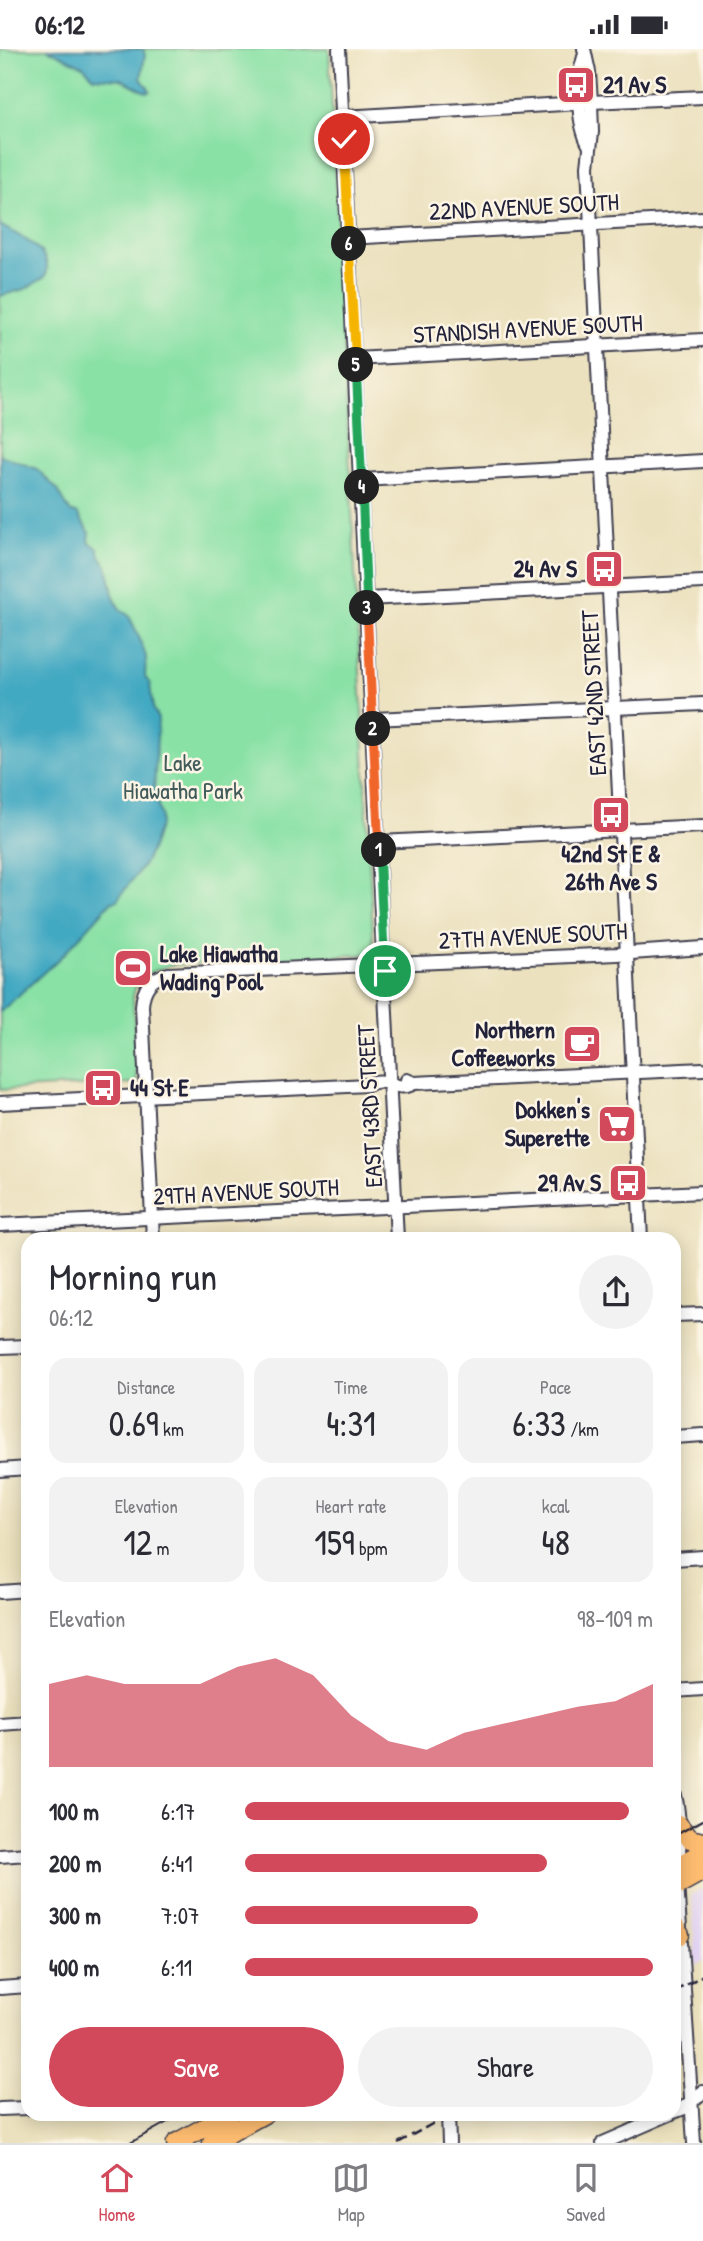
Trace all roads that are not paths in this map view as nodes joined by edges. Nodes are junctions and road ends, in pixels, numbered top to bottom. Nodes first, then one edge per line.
1 (339, 49) edge
2 (584, 53) edge
3 (703, 97) edge
4 (586, 102) junction
5 (343, 117) junction
6 (703, 218) edge
7 (592, 225) junction
8 (348, 238) junction
9 (703, 340) edge
10 (599, 346) junction
11 (355, 359) junction
12 (703, 461) edge
13 (603, 466) junction
14 (362, 480) junction
15 (703, 582) edge
16 (609, 587) junction
17 (367, 599) junction
18 (703, 704) edge
19 (616, 708) junction
20 (373, 719) junction
21 (703, 826) edge
22 (621, 830) junction
23 (379, 842) junction
24 (703, 948) edge
25 (627, 953) junction
26 (384, 965) junction
27 (703, 1069) edge
28 (632, 1073) junction
29 (391, 1084) junction
30 (146, 1096) junction
31 (0, 1103) edge
32 (703, 1192) edge
33 (640, 1195) junction
34 (396, 1206) junction
35 (152, 1217) junction
36 (0, 1225) edge
37 (153, 1232) edge
38 (397, 1232) edge
39 (641, 1232) edge
40 (703, 1314) edge
41 (681, 1315) edge
42 (21, 1346) edge
43 (0, 1347) edge
44 (703, 1435) edge
45 (681, 1437) edge
46 (21, 1468) edge
47 (0, 1469) edge
48 (703, 1557) edge
49 (681, 1559) edge
50 (21, 1590) edge
51 (0, 1592) edge
52 (703, 1689) edge
53 (681, 1691) edge
54 (21, 1722) edge
55 (0, 1724) edge
56 (681, 1828) edge
57 (703, 1842) edge
58 (703, 1852) edge
59 (21, 1854) edge
60 (0, 1856) edge
61 (681, 1869) edge
62 (703, 1871) edge
63 (681, 1873) edge
64 (681, 1979) edge
65 (21, 1986) edge
66 (0, 1988) edge
67 (703, 2092) edge
68 (691, 2101) junction
69 (681, 2107) edge
70 (21, 2108) edge
71 (0, 2109) edge
72 (216, 2121) edge
73 (251, 2121) edge
74 (448, 2121) edge
75 (654, 2121) edge
76 (176, 2143) edge
77 (212, 2143) edge
78 (449, 2143) edge
79 (603, 2143) edge
80 (694, 2143) edge

1 - 5 street, EAST 43RD STREET
2 - 4 street, EAST 42ND STREET
3 - 4 street
4 - 5 street
4 - 7 street, EAST 42ND STREET
5 - 8 street, EAST 43RD STREET
6 - 7 street, 22ND AVENUE SOUTH
7 - 8 street, 22ND AVENUE SOUTH
7 - 10 street, EAST 42ND STREET
8 - 11 street, EAST 43RD STREET
9 - 10 street, STANDISH AVENUE SOUTH
10 - 11 street, STANDISH AVENUE SOUTH
10 - 13 street, EAST 42ND STREET
11 - 14 street, EAST 43RD STREET
12 - 13 street
13 - 14 street
13 - 16 street, EAST 42ND STREET
14 - 17 street, EAST 43RD STREET
15 - 16 street
16 - 17 street
16 - 19 street, EAST 42ND STREET
17 - 20 street, EAST 43RD STREET
18 - 19 street
19 - 20 street
19 - 22 street, EAST 42ND STREET
20 - 23 street, EAST 43RD STREET
21 - 22 street
22 - 23 street
22 - 25 street, EAST 42ND STREET
23 - 26 street, EAST 43RD STREET
24 - 25 street, 27TH AVENUE SOUTH
25 - 26 street, 27TH AVENUE SOUTH
25 - 28 street, EAST 42ND STREET
26 - 29 street, EAST 43RD STREET
26 - 30 street, 27TH AVENUE SOUTH
27 - 28 street
28 - 29 street
28 - 33 street, EAST 42ND STREET
29 - 30 street
29 - 34 street, EAST 43RD STREET
30 - 31 street
30 - 35 street
32 - 33 street, 29TH AVENUE SOUTH
33 - 34 street, 29TH AVENUE SOUTH
33 - 39 street, EAST 42ND STREET
34 - 35 street, 29TH AVENUE SOUTH
34 - 38 street, EAST 43RD STREET
35 - 36 street, 29TH AVENUE SOUTH
35 - 37 street
40 - 41 street
42 - 43 street
44 - 45 street
46 - 47 street
48 - 49 street
50 - 51 street
52 - 53 street
54 - 55 street
56 - 57 highway
58 - 61 highway
59 - 60 street
62 - 63 highway
64 - 68 street
65 - 66 street
67 - 68 street
68 - 69 street
68 - 80 street
70 - 71 street
72 - 76 highway
73 - 77 highway
74 - 78 street
75 - 79 street

